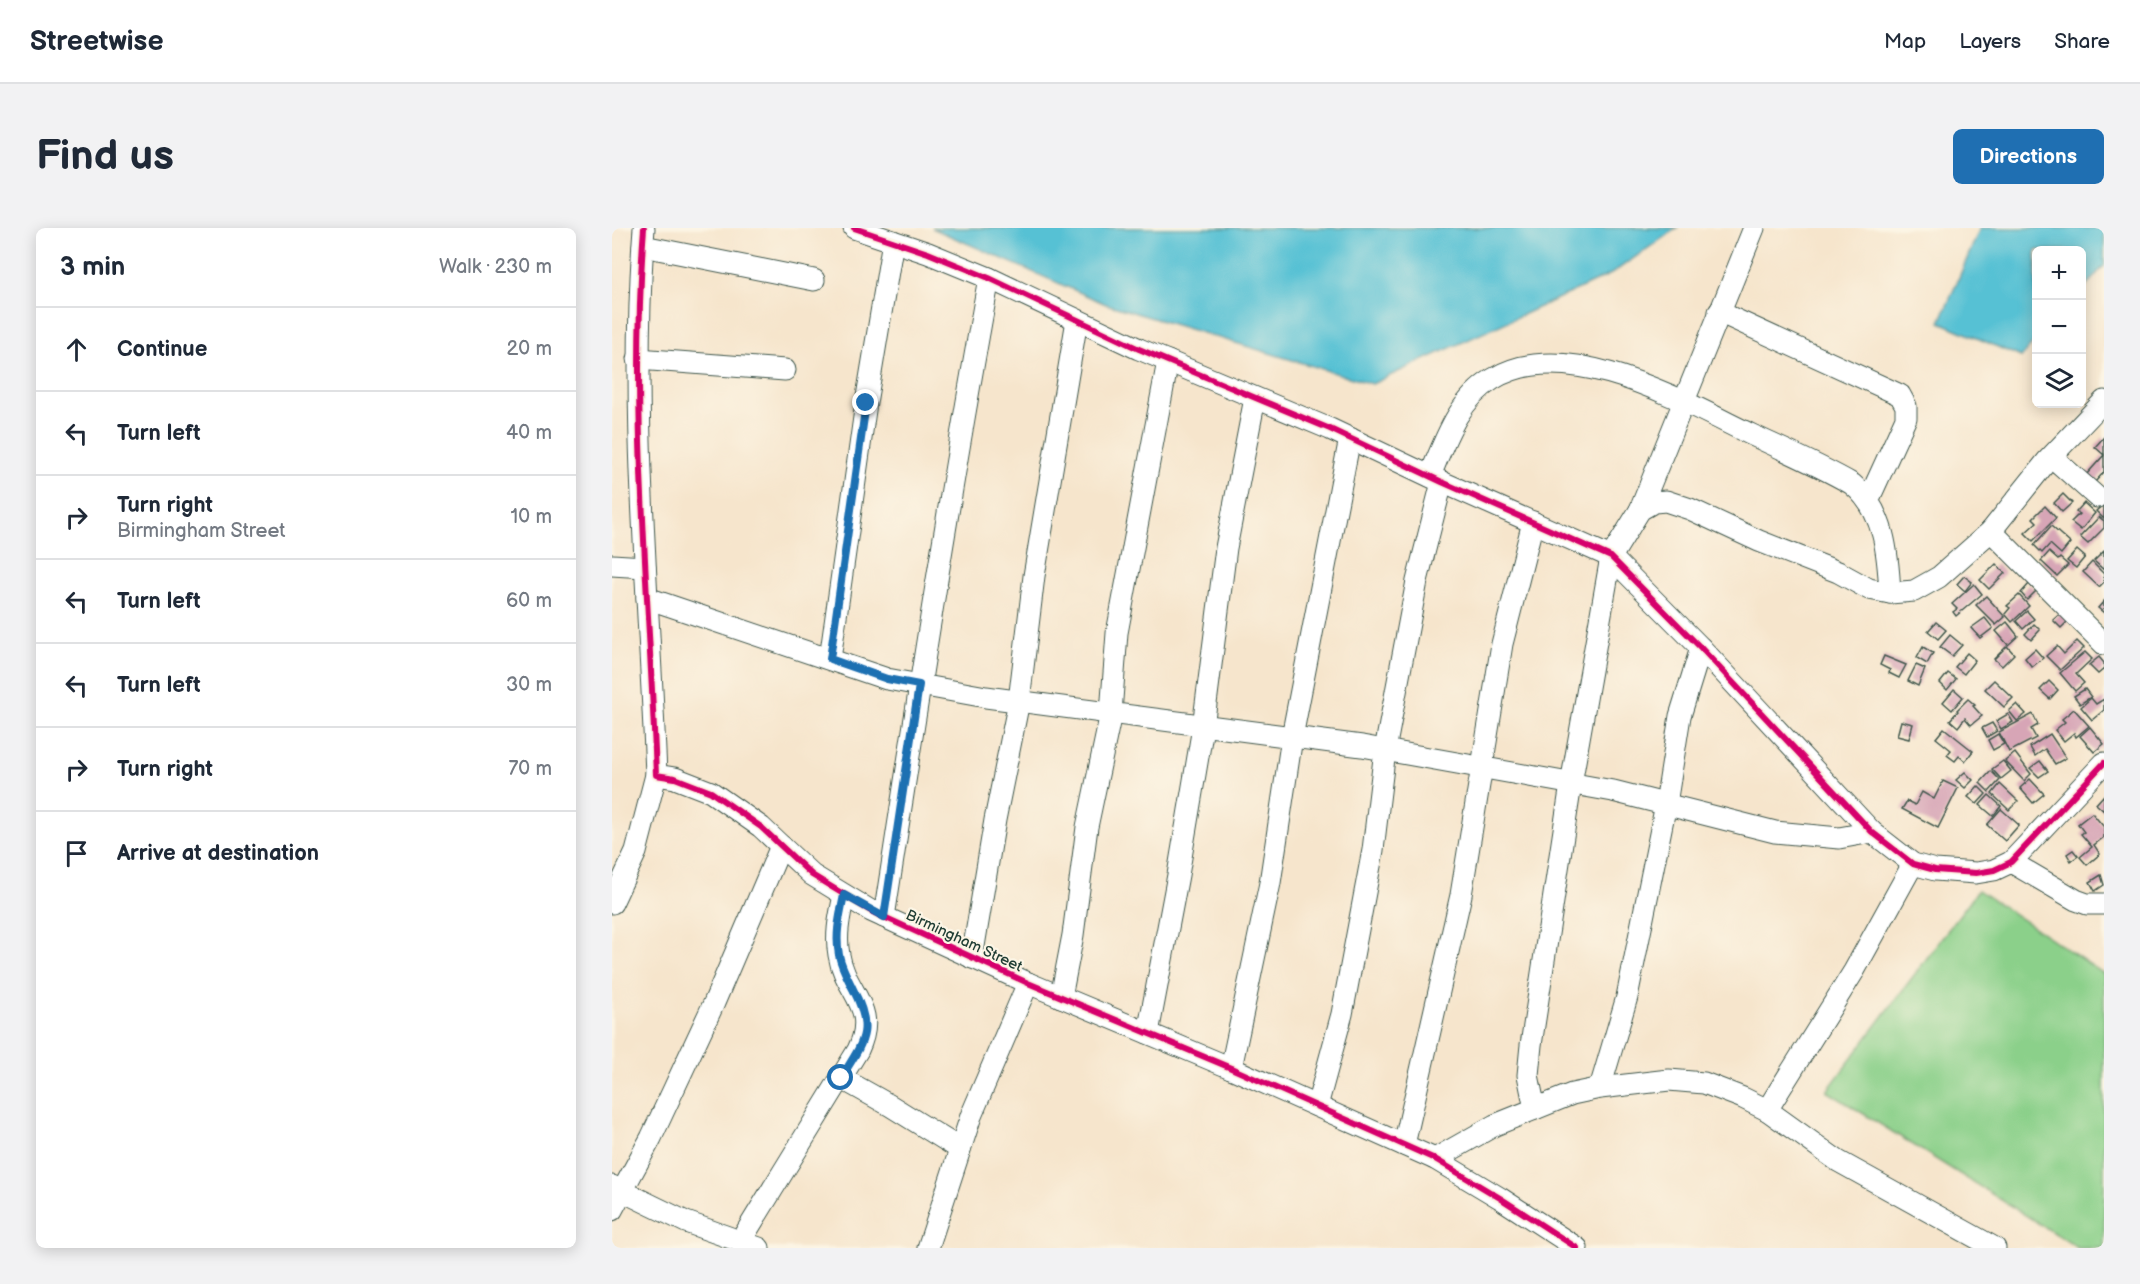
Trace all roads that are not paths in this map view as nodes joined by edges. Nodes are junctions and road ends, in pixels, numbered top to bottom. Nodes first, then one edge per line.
1 (854, 228) edge
2 (1754, 228) edge
3 (643, 237) edge
4 (893, 241) junction
5 (989, 278) junction
6 (814, 280) dead end
7 (1719, 312) junction
8 (1077, 320) junction
9 (638, 359) junction
10 (1168, 361) junction
11 (785, 370) dead end
12 (1255, 398) junction
13 (2104, 401) edge
14 (1683, 402) junction
15 (1350, 438) junction
16 (2052, 457) junction
17 (1436, 479) junction
18 (2097, 497) dead end
19 (1868, 501) junction
20 (1640, 510) junction
21 (1533, 522) junction
22 (1991, 531) junction
23 (1611, 557) junction
24 (612, 565) edge
25 (645, 567) junction
26 (1890, 593) junction
27 (647, 598) junction
28 (2104, 644) edge
29 (1701, 648) junction
30 (830, 659) junction
31 (919, 685) junction
32 (1019, 701) junction
33 (1111, 713) junction
34 (1203, 727) junction
35 (1292, 737) junction
36 (1385, 750) junction
37 (2104, 763) edge
38 (1480, 767) junction
39 (656, 775) junction
40 (1571, 784) junction
41 (1666, 804) junction
42 (1872, 832) junction
43 (781, 846) junction
44 (2011, 862) junction
45 (1913, 864) junction
46 (844, 895) junction
47 (2098, 900) edge
48 (612, 903) edge
49 (884, 917) junction
50 (2104, 921) edge
51 (972, 958) junction
52 (1028, 984) junction
53 (1061, 997) junction
54 (1148, 1033) junction
55 (1231, 1068) junction
56 (841, 1078) junction
57 (1600, 1088) junction
58 (1317, 1106) junction
59 (1534, 1108) junction
60 (1767, 1110) junction
61 (1404, 1145) junction
62 (960, 1149) junction
63 (1435, 1159) junction
64 (617, 1188) edge
65 (612, 1210) edge
66 (750, 1245) edge
67 (928, 1248) edge
68 (1577, 1248) edge
69 (1995, 1248) edge

1 - 4 street
2 - 7 street
3 - 6 street
3 - 9 street
4 - 5 street
4 - 30 street
5 - 8 street
5 - 31 street
7 - 14 street
7 - 19 street
8 - 10 street
8 - 32 street
9 - 11 street
9 - 25 street
10 - 12 street
10 - 33 street
12 - 15 street
12 - 34 street
13 - 16 street
14 - 17 street
14 - 19 street
14 - 20 street
15 - 17 street
15 - 35 street
16 - 18 street
16 - 22 street
17 - 21 street
17 - 36 street
19 - 26 street
20 - 23 street
20 - 26 street
21 - 23 street
21 - 38 street
22 - 26 street
22 - 28 street
23 - 29 street
23 - 40 street
24 - 25 street
25 - 27 street
27 - 30 street
27 - 39 street
29 - 41 street
29 - 42 street
30 - 31 street
31 - 32 street
31 - 49 street
32 - 33 street
32 - 51 street
33 - 34 street
33 - 53 street
34 - 35 street
34 - 54 street
35 - 36 street
35 - 55 street
36 - 38 street
36 - 58 street
37 - 44 street
38 - 40 street
38 - 61 street
39 - 43 street, Birmingham Street
39 - 48 street
40 - 41 street
40 - 59 street
41 - 42 street
41 - 57 street
42 - 45 street
43 - 46 street, Birmingham Street
43 - 64 street
44 - 45 street
44 - 47 street
45 - 60 street
46 - 49 street, Birmingham Street
46 - 56 street
47 - 50 street
49 - 51 street, Birmingham Street
51 - 52 street, Birmingham Street
52 - 53 street, Birmingham Street
52 - 62 street
53 - 54 street, Birmingham Street
54 - 55 street, Birmingham Street
55 - 58 street, Birmingham Street
56 - 62 street
56 - 66 street
57 - 59 street
57 - 60 street
58 - 61 street, Birmingham Street
59 - 63 street
60 - 69 street
61 - 63 street, Birmingham Street
62 - 67 street
63 - 68 street, Birmingham Street
64 - 65 street
64 - 66 street

